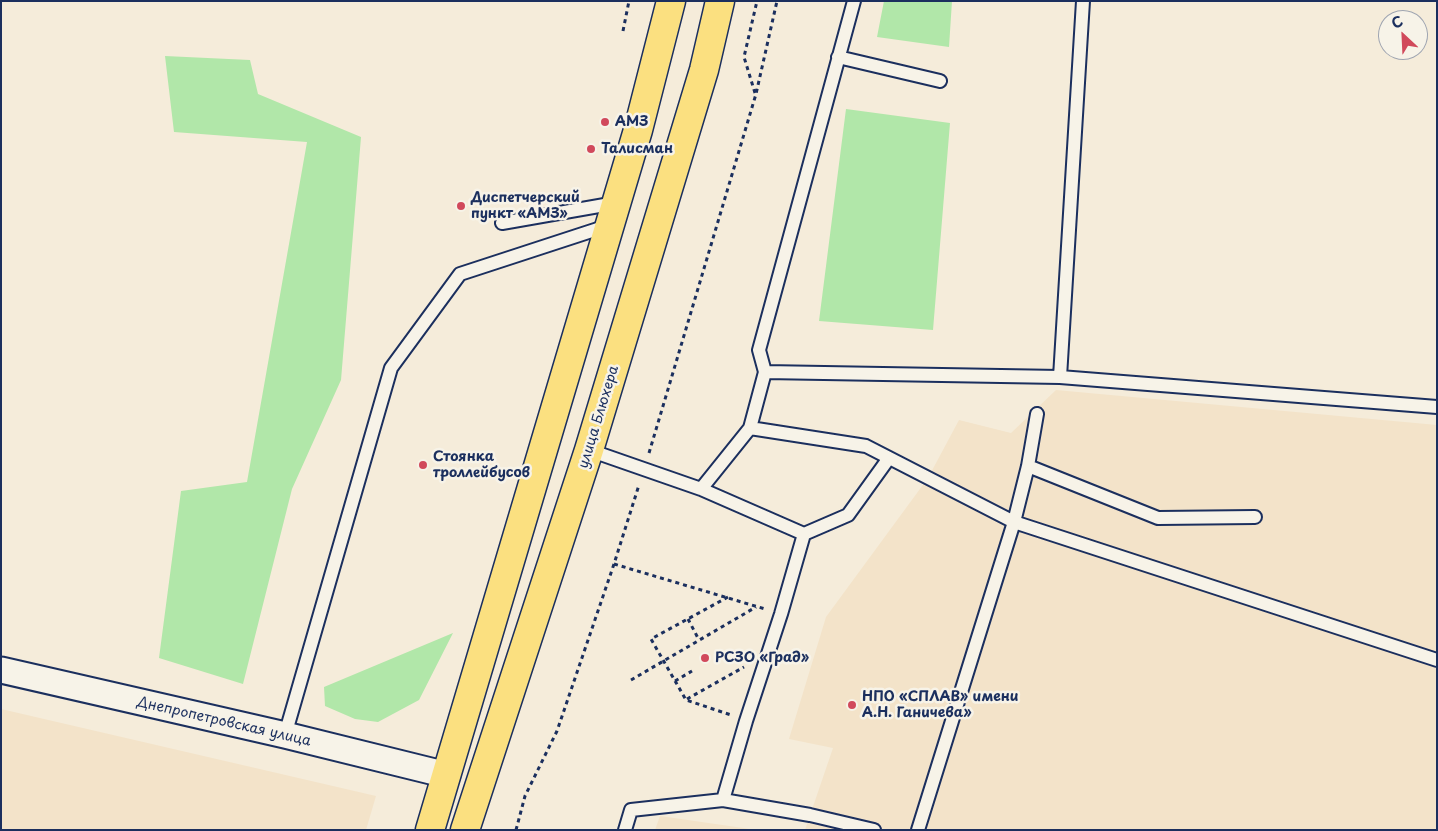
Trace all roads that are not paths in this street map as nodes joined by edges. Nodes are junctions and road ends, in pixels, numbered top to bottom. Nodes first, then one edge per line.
1 (671, 1) edge
2 (720, 1) edge
3 (854, 1) edge
4 (1083, 1) edge
5 (838, 57) junction
6 (940, 81) dead end
7 (613, 214) junction
8 (502, 223) dead end
9 (765, 372) junction
10 (1060, 377) junction
11 (1437, 407) edge
12 (1037, 414) dead end
13 (750, 428) junction
14 (589, 450) junction
15 (889, 458) junction
16 (1028, 466) junction
17 (701, 489) junction
18 (1255, 517) dead end
19 (1014, 522) junction
20 (804, 534) junction
21 (1437, 660) edge
22 (1, 670) edge
23 (285, 735) junction
24 (446, 775) junction
25 (480, 783) junction
26 (722, 800) junction
27 (430, 830) edge
28 (465, 830) edge
29 (625, 830) edge
30 (874, 830) edge
31 (918, 830) edge

1 - 7 main road
2 - 14 main road, улица Блюхера
3 - 5 lane
4 - 10 lane
5 - 6 lane
5 - 9 lane
7 - 8 lane
7 - 23 lane
7 - 24 main road
9 - 10 lane
9 - 13 lane
10 - 11 lane
12 - 16 lane
13 - 15 lane
13 - 17 lane
14 - 17 lane
14 - 25 main road, улица Блюхера
15 - 19 lane
15 - 20 lane
16 - 18 lane
16 - 19 lane
17 - 20 lane
19 - 21 lane
19 - 31 lane
20 - 26 lane
22 - 23 street, Днепропетровская улица
23 - 24 street, Днепропетровская улица
24 - 25 main road
24 - 27 main road
25 - 28 main road, улица Блюхера
26 - 29 lane
26 - 30 lane

